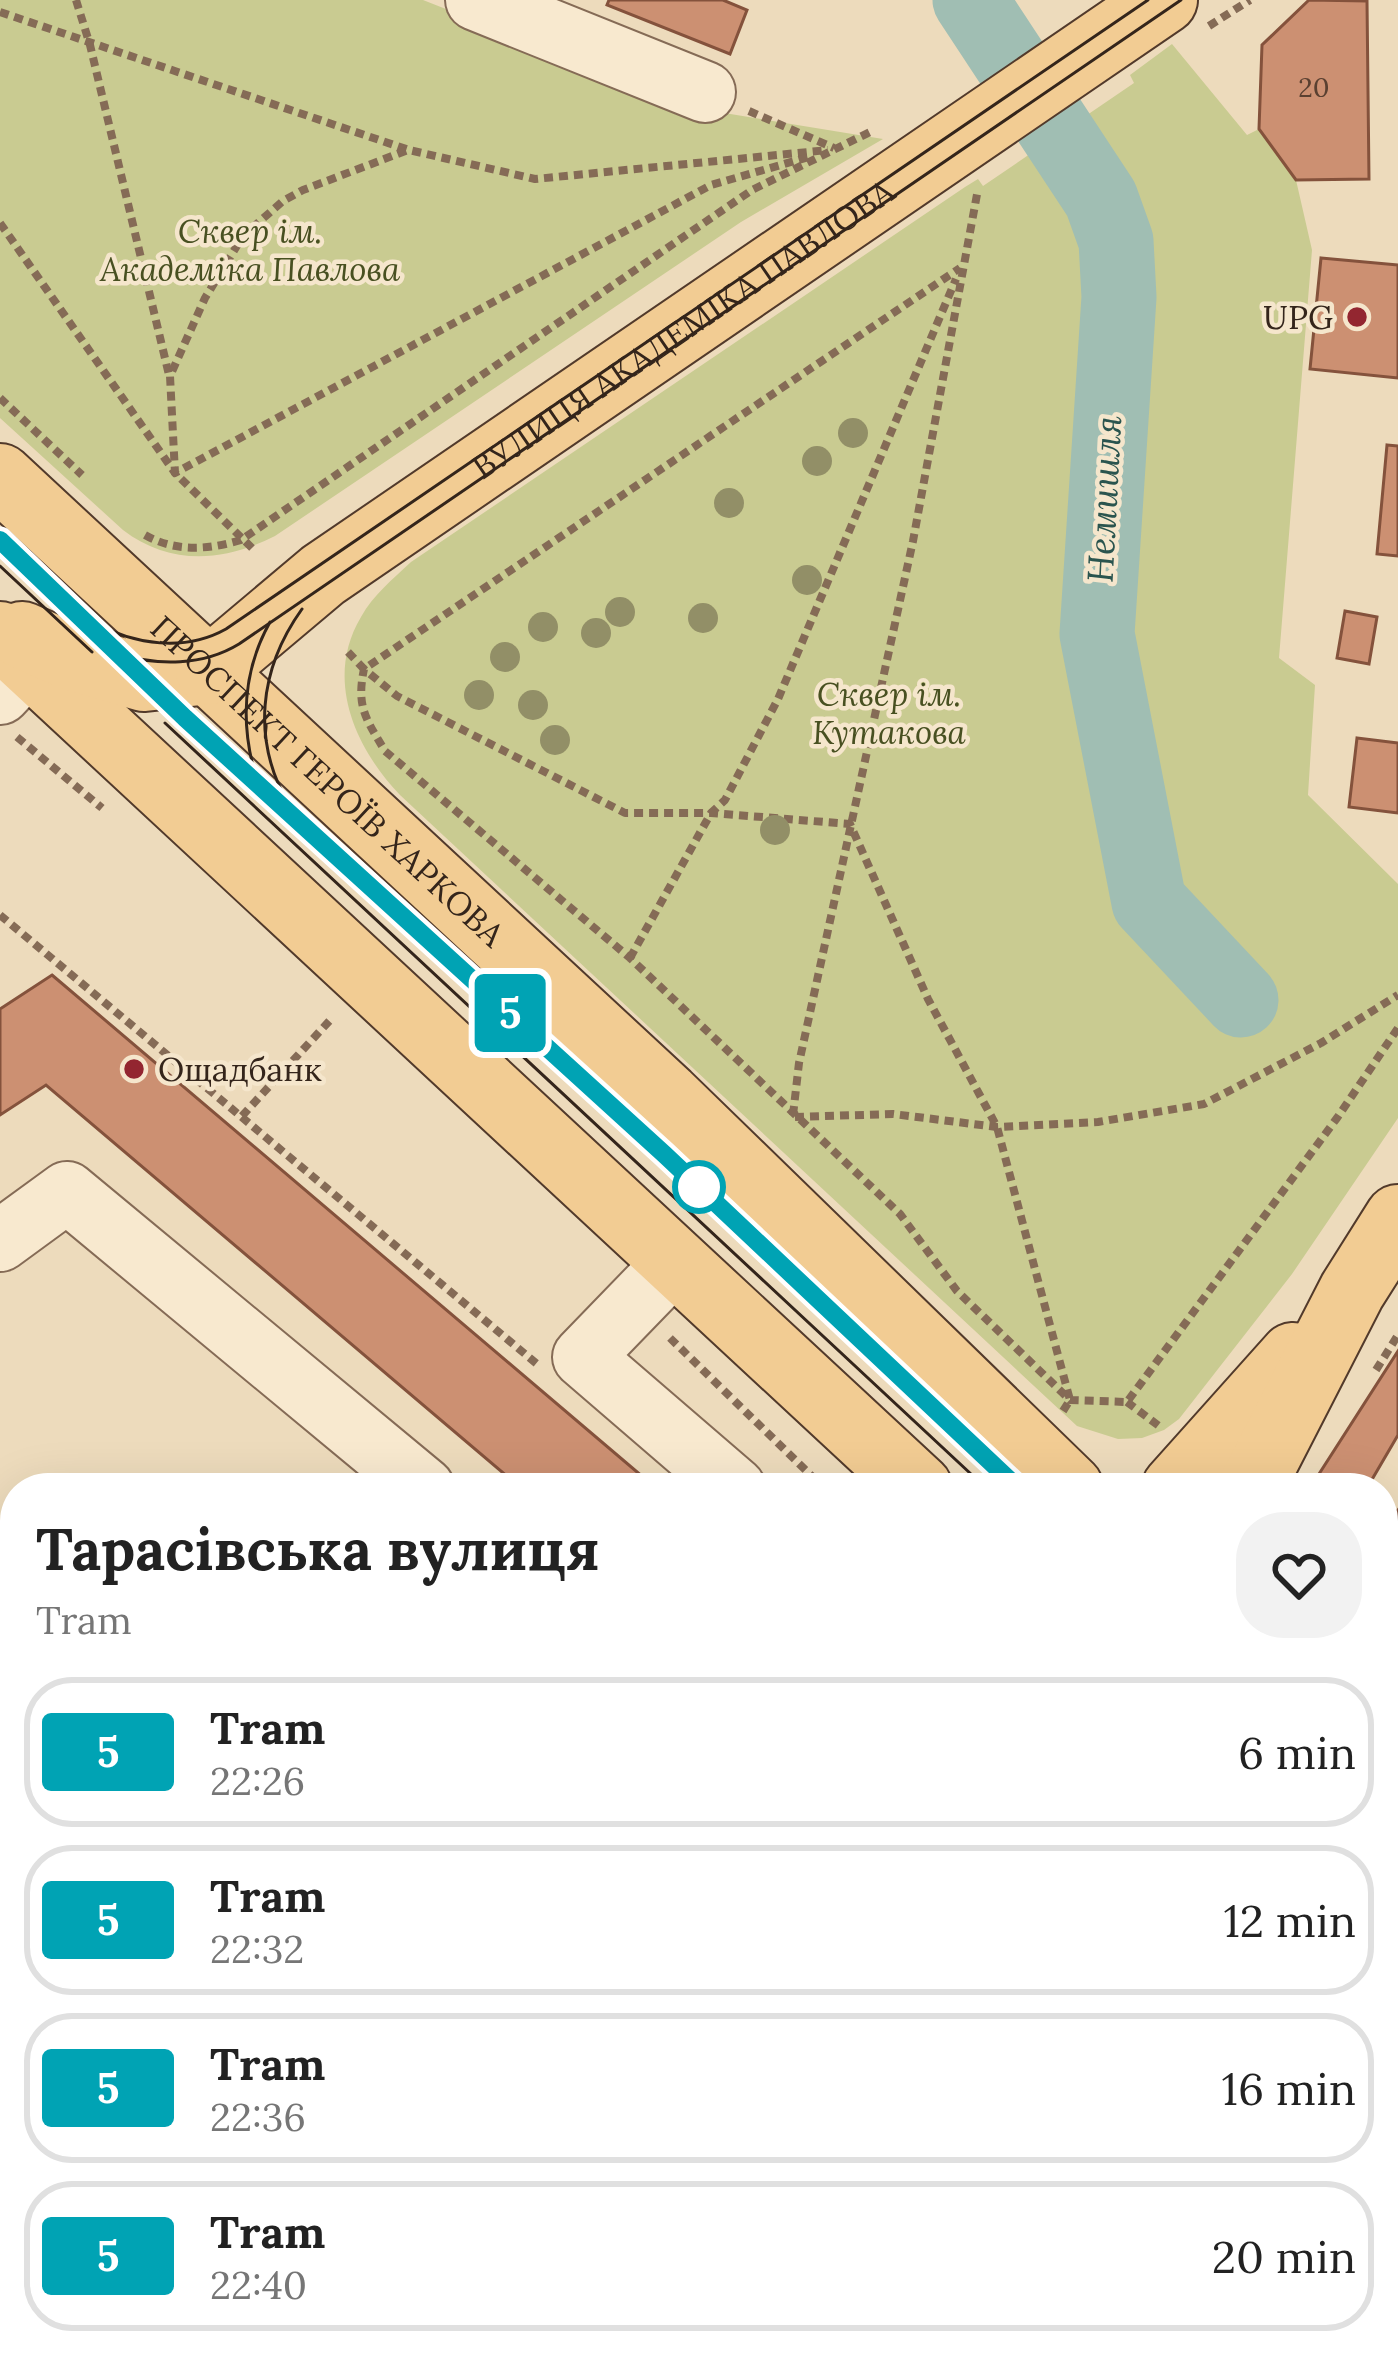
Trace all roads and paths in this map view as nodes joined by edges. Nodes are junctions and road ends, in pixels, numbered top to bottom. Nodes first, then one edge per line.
1 (76, 0) edge
2 (476, 0) edge
3 (1164, 0) edge
4 (0, 12) edge
5 (91, 45) junction
6 (705, 92) joint
7 (836, 149) junction
8 (409, 150) junction
9 (968, 163) junction
10 (0, 224) edge
11 (961, 267) junction
12 (170, 376) junction
13 (0, 398) edge
14 (176, 473) junction
15 (0, 477) edge
16 (90, 483) dead end
17 (134, 529) dead end
18 (241, 541) junction
19 (252, 548) dead end
20 (348, 652) dead end
21 (8, 654) edge
22 (364, 669) junction
23 (209, 671) junction
24 (711, 813) junction
25 (850, 824) junction
26 (0, 915) edge
27 (630, 958) junction
28 (1398, 995) edge
29 (333, 1017) dead end
30 (1398, 1028) edge
31 (242, 1116) junction
32 (793, 1117) junction
33 (997, 1127) junction
34 (1398, 1219) edge
35 (0, 1241) edge
36 (676, 1262) junction
37 (1352, 1291) junction
38 (543, 1369) dead end
39 (1070, 1400) junction
40 (1126, 1402) junction
41 (1062, 1412) dead end
42 (1174, 1472) edge
43 (406, 1473) edge
44 (718, 1473) edge
45 (903, 1473) edge
46 (1055, 1473) edge
47 (1259, 1473) edge

1 - 5 path
2 - 6 street
3 - 9 main road, ВУЛИЦЯ АКАДЕМІКА ПАВЛОВА
4 - 5 path
5 - 8 path
5 - 12 path
6 - 7 path
7 - 8 path
7 - 14 path
7 - 18 path
8 - 12 path
9 - 11 path
9 - 23 main road, ВУЛИЦЯ АКАДЕМІКА ПАВЛОВА
10 - 14 path
11 - 22 path
11 - 24 path
11 - 25 path
12 - 14 path
13 - 16 path
14 - 18 path
15 - 23 main road, ПРОСПЕКТ ГЕРОЇВ ХАРКОВА
17 - 18 path
18 - 19 path
20 - 22 path
21 - 23 main road
21 - 36 main road
22 - 24 path
22 - 27 path
23 - 46 main road, ПРОСПЕКТ ГЕРОЇВ ХАРКОВА
24 - 25 path
24 - 27 path
25 - 32 path
25 - 33 path
26 - 31 path
27 - 32 path
28 - 33 path
29 - 31 path
30 - 40 path
31 - 38 path
32 - 33 path
32 - 39 path
33 - 39 path
34 - 37 main road
35 - 43 street
36 - 44 street
36 - 45 main road
37 - 42 main road
37 - 47 main road
39 - 40 path
39 - 41 path
40 - 42 path

